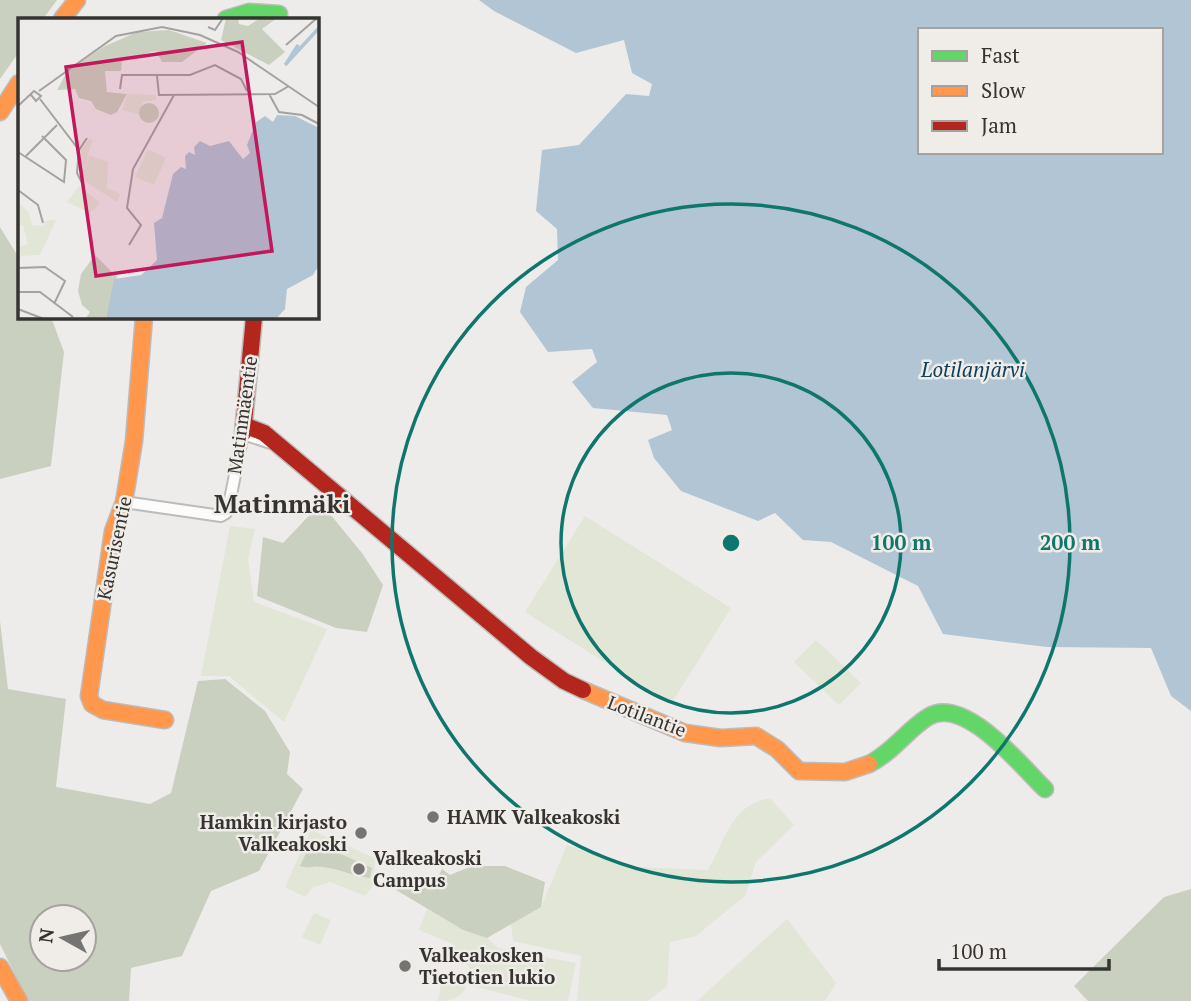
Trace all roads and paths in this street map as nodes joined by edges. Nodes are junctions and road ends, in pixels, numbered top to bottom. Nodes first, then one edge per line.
1 (77, 0) edge
2 (280, 11) edge
3 (63, 18) edge
4 (229, 18) edge
5 (18, 85) edge
6 (0, 112) edge
7 (144, 318) edge
8 (254, 318) edge
9 (244, 429) junction
10 (124, 502) junction
11 (165, 720) dead end
12 (1045, 789) dead end
13 (0, 967) edge
14 (19, 1001) edge

1 - 3 street
2 - 4 street
5 - 6 street
7 - 10 street, Kasurisentie
8 - 9 street, Matinmäentie
9 - 10 street, Matinmäentie
9 - 12 street, Lotilantie
10 - 11 street, Kasurisentie
13 - 14 street

